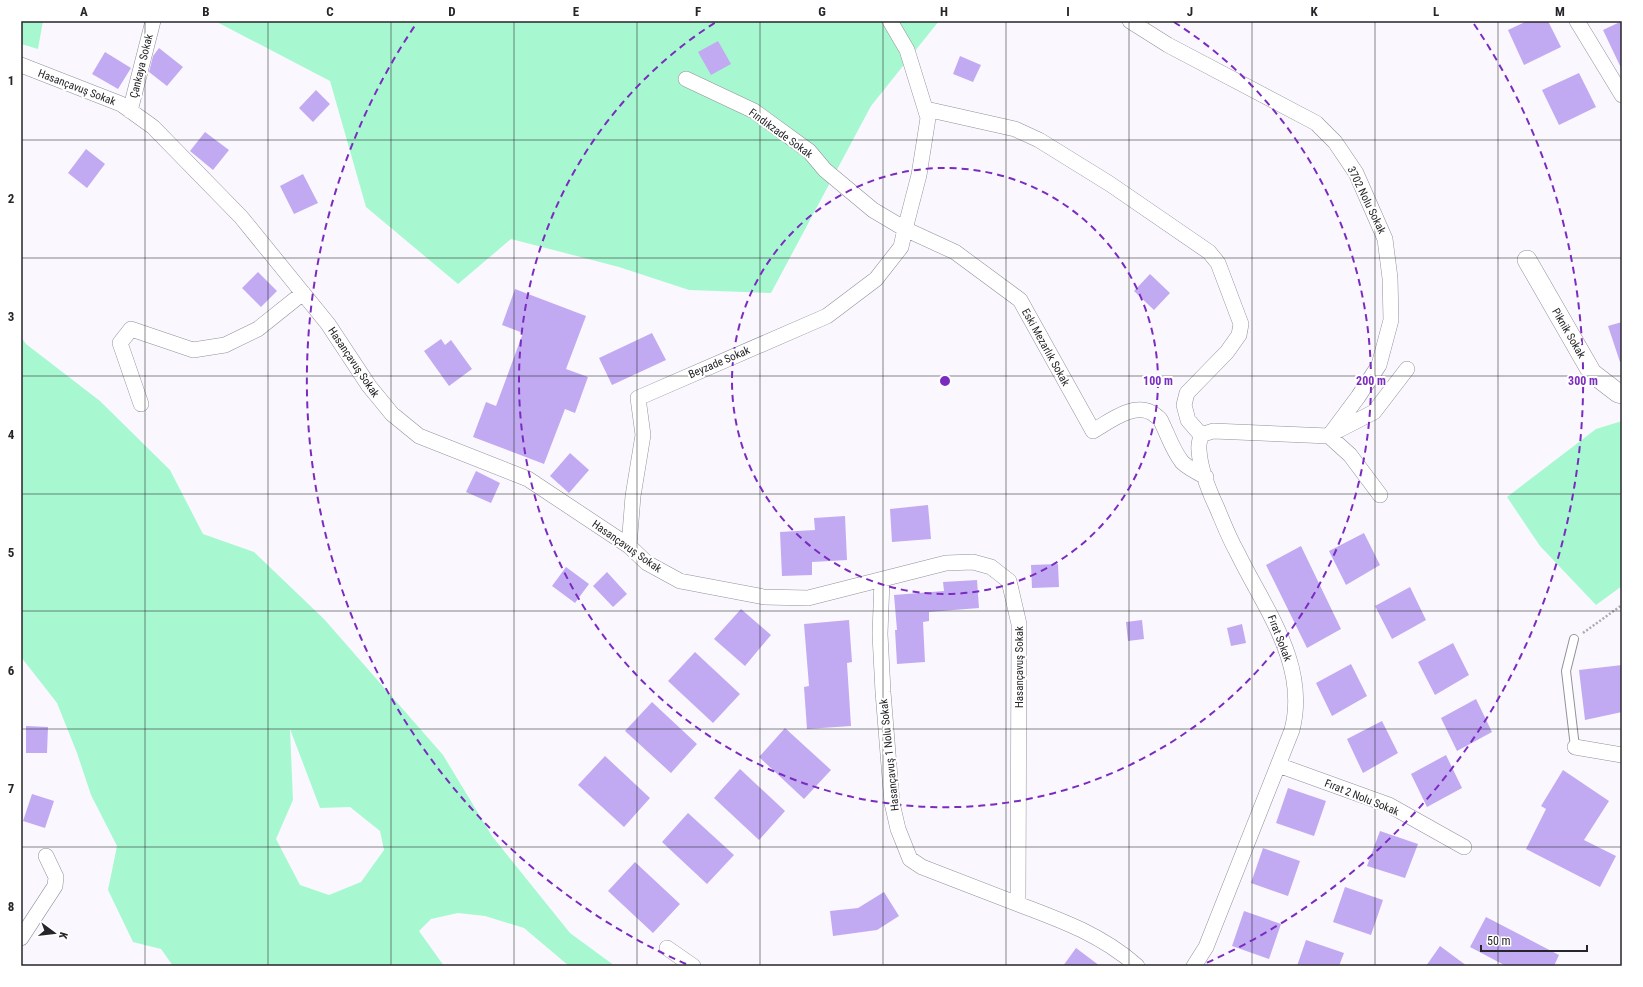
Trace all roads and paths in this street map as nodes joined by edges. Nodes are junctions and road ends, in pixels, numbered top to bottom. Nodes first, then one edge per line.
1 (153, 21) edge
2 (890, 21) edge
3 (1130, 21) edge
4 (1577, 21) edge
5 (21, 65) edge
6 (686, 79) dead end
7 (1622, 96) edge
8 (926, 109) junction
9 (130, 111) junction
10 (905, 229) junction
11 (1527, 260) dead end
12 (303, 293) junction
13 (1406, 369) dead end
14 (1622, 394) edge
15 (141, 404) dead end
16 (1201, 435) junction
17 (1329, 436) junction
18 (1206, 477) junction
19 (1380, 495) dead end
20 (629, 546) junction
21 (882, 580) junction
22 (1622, 605) edge
23 (1574, 639) joint
24 (1575, 747) joint
25 (1622, 755) edge
26 (1278, 764) junction
27 (1464, 847) dead end
28 (46, 856) dead end
29 (1018, 904) junction
30 (21, 938) edge
31 (668, 948) dead end
32 (693, 966) edge
33 (1137, 966) edge
34 (1194, 966) edge

1 - 9 street, Çankaya Sokak
2 - 8 street
3 - 17 street, 3702 Nolu Sokak
4 - 7 street
5 - 9 street, Hasançavuş Sokak
6 - 10 street, Fındıkzade Sokak
8 - 10 street
8 - 16 street
9 - 12 street, Hasançavuş Sokak
10 - 18 street, Eski Mezarlık Sokak
10 - 20 street, Beyzade Sokak
11 - 14 street, Piknik Sokak
12 - 15 street
12 - 20 street, Hasançavuş Sokak
13 - 17 street
16 - 17 street
16 - 18 street, Fırat Sokak
17 - 19 street
18 - 26 street, Fırat Sokak
20 - 21 street, Hasançavuş Sokak
21 - 29 street, Hasançavuş 1 Nolu Sokak
21 - 29 street, Hasançavuş Sokak
22 - 23 path
23 - 24 lane
24 - 25 street
26 - 27 street, Fırat 2 Nolu Sokak
26 - 34 street, Fırat Sokak
28 - 30 street
29 - 33 street
31 - 32 street

